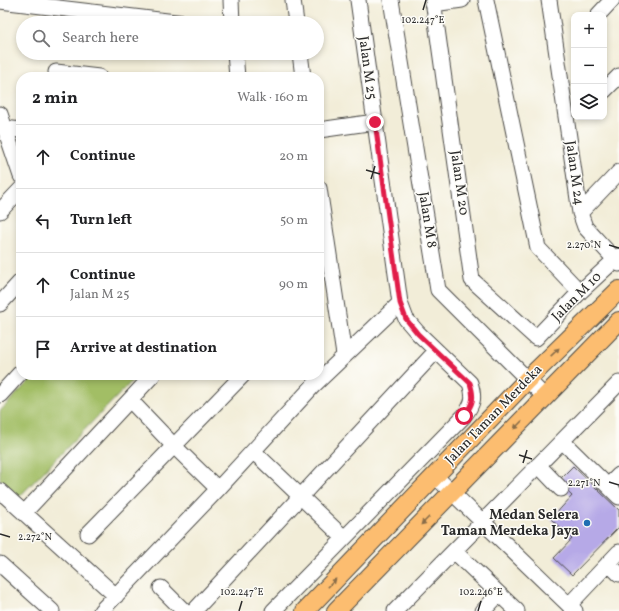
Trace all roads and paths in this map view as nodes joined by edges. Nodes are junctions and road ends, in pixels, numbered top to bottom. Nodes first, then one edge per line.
1 (0, 0) edge
2 (231, 0) edge
3 (293, 0) edge
4 (358, 0) edge
5 (391, 0) edge
6 (462, 0) edge
7 (486, 0) edge
8 (549, 0) edge
9 (612, 0) edge
10 (433, 2) edge
11 (601, 12) edge
12 (128, 16) edge
13 (232, 16) edge
14 (295, 16) edge
15 (236, 60) edge
16 (301, 60) edge
17 (237, 72) edge
18 (302, 72) edge
19 (619, 76) edge
20 (607, 88) edge
21 (575, 120) edge
22 (2, 121) edge
23 (375, 122) junction
24 (16, 128) edge
25 (568, 128) junction
26 (324, 129) edge
27 (16, 162) edge
28 (619, 172) edge
29 (16, 194) edge
30 (0, 211) edge
31 (583, 220) junction
32 (324, 221) edge
33 (618, 260) edge
34 (16, 286) edge
35 (619, 290) edge
36 (580, 292) junction
37 (400, 303) junction
38 (0, 304) edge
39 (619, 321) edge
40 (536, 338) joint
41 (436, 351) junction
42 (344, 355) junction
43 (324, 370) edge
44 (16, 377) edge
45 (144, 380) edge
46 (238, 380) edge
47 (310, 380) edge
48 (527, 380) junction
49 (619, 383) edge
50 (0, 395) edge
51 (545, 397) junction
52 (130, 400) junction
53 (562, 440) junction
54 (174, 446) junction
55 (253, 451) junction
56 (538, 465) junction
57 (619, 475) edge
58 (434, 476) junction
59 (608, 486) junction
60 (218, 489) junction
61 (561, 489) dead end
62 (0, 491) edge
63 (452, 493) junction
64 (619, 496) edge
65 (301, 498) junction
66 (24, 513) junction
67 (482, 522) junction
68 (88, 534) dead end
69 (344, 538) junction
70 (454, 551) junction
71 (619, 552) edge
72 (608, 563) junction
73 (0, 564) edge
74 (619, 574) edge
75 (161, 588) dead end
76 (499, 594) junction
77 (116, 596) junction
78 (572, 608) edge
79 (52, 611) edge
80 (101, 611) edge
81 (184, 611) edge
82 (194, 611) edge
83 (273, 611) edge
84 (305, 611) edge
85 (336, 611) edge
86 (395, 611) edge
87 (483, 611) edge
88 (517, 611) edge

1 - 12 street
2 - 13 street
3 - 14 street
4 - 23 street, Jalan M 25
5 - 48 street, Jalan M 8
6 - 10 street
7 - 36 street
8 - 25 street, Jalan M 24
9 - 11 street
10 - 40 street, Jalan M 20
15 - 17 street
16 - 18 street
19 - 20 street
21 - 25 street
22 - 24 street
22 - 27 street
23 - 26 street
23 - 37 street, Jalan M 25
25 - 31 street, Jalan M 24
28 - 31 street
29 - 30 street
31 - 33 street
32 - 42 street
33 - 36 street, Jalan M 10
34 - 38 street
48 -> 35 main road, Jalan Taman Merdeka
36 - 40 street, Jalan M 10
37 - 41 street, Jalan M 25
37 - 42 street
39 - 51 main road, Jalan Taman Merdeka
41 - 65 street
41 - 69 street, Jalan M 25
42 - 43 street
44 - 50 street
45 - 52 street
46 - 54 street
47 - 55 street
48 - 51 street, Jalan M 8
48 - 58 main road, Jalan Taman Merdeka
49 - 53 street
51 -> 63 main road, Jalan Taman Merdeka
52 - 54 street
52 - 66 street
53 - 56 street
53 - 59 street
54 - 60 street
54 - 68 street
55 - 60 street
55 - 65 street
56 - 61 street
56 - 67 street
57 - 59 street
58 - 63 street
84 -> 58 main road, Jalan Taman Merdeka
59 - 64 street
60 - 77 street
62 - 66 street
63 - 67 street
63 -> 85 main road, Jalan Taman Merdeka
65 - 69 street
65 - 82 street
66 - 77 street
67 - 70 street
67 - 78 street
69 - 83 street, Jalan M 25
70 - 76 street
70 - 86 street
71 - 72 street
72 - 74 street
72 - 78 street
73 - 79 street
75 - 81 street
76 - 87 street
76 - 88 street
77 - 80 street

